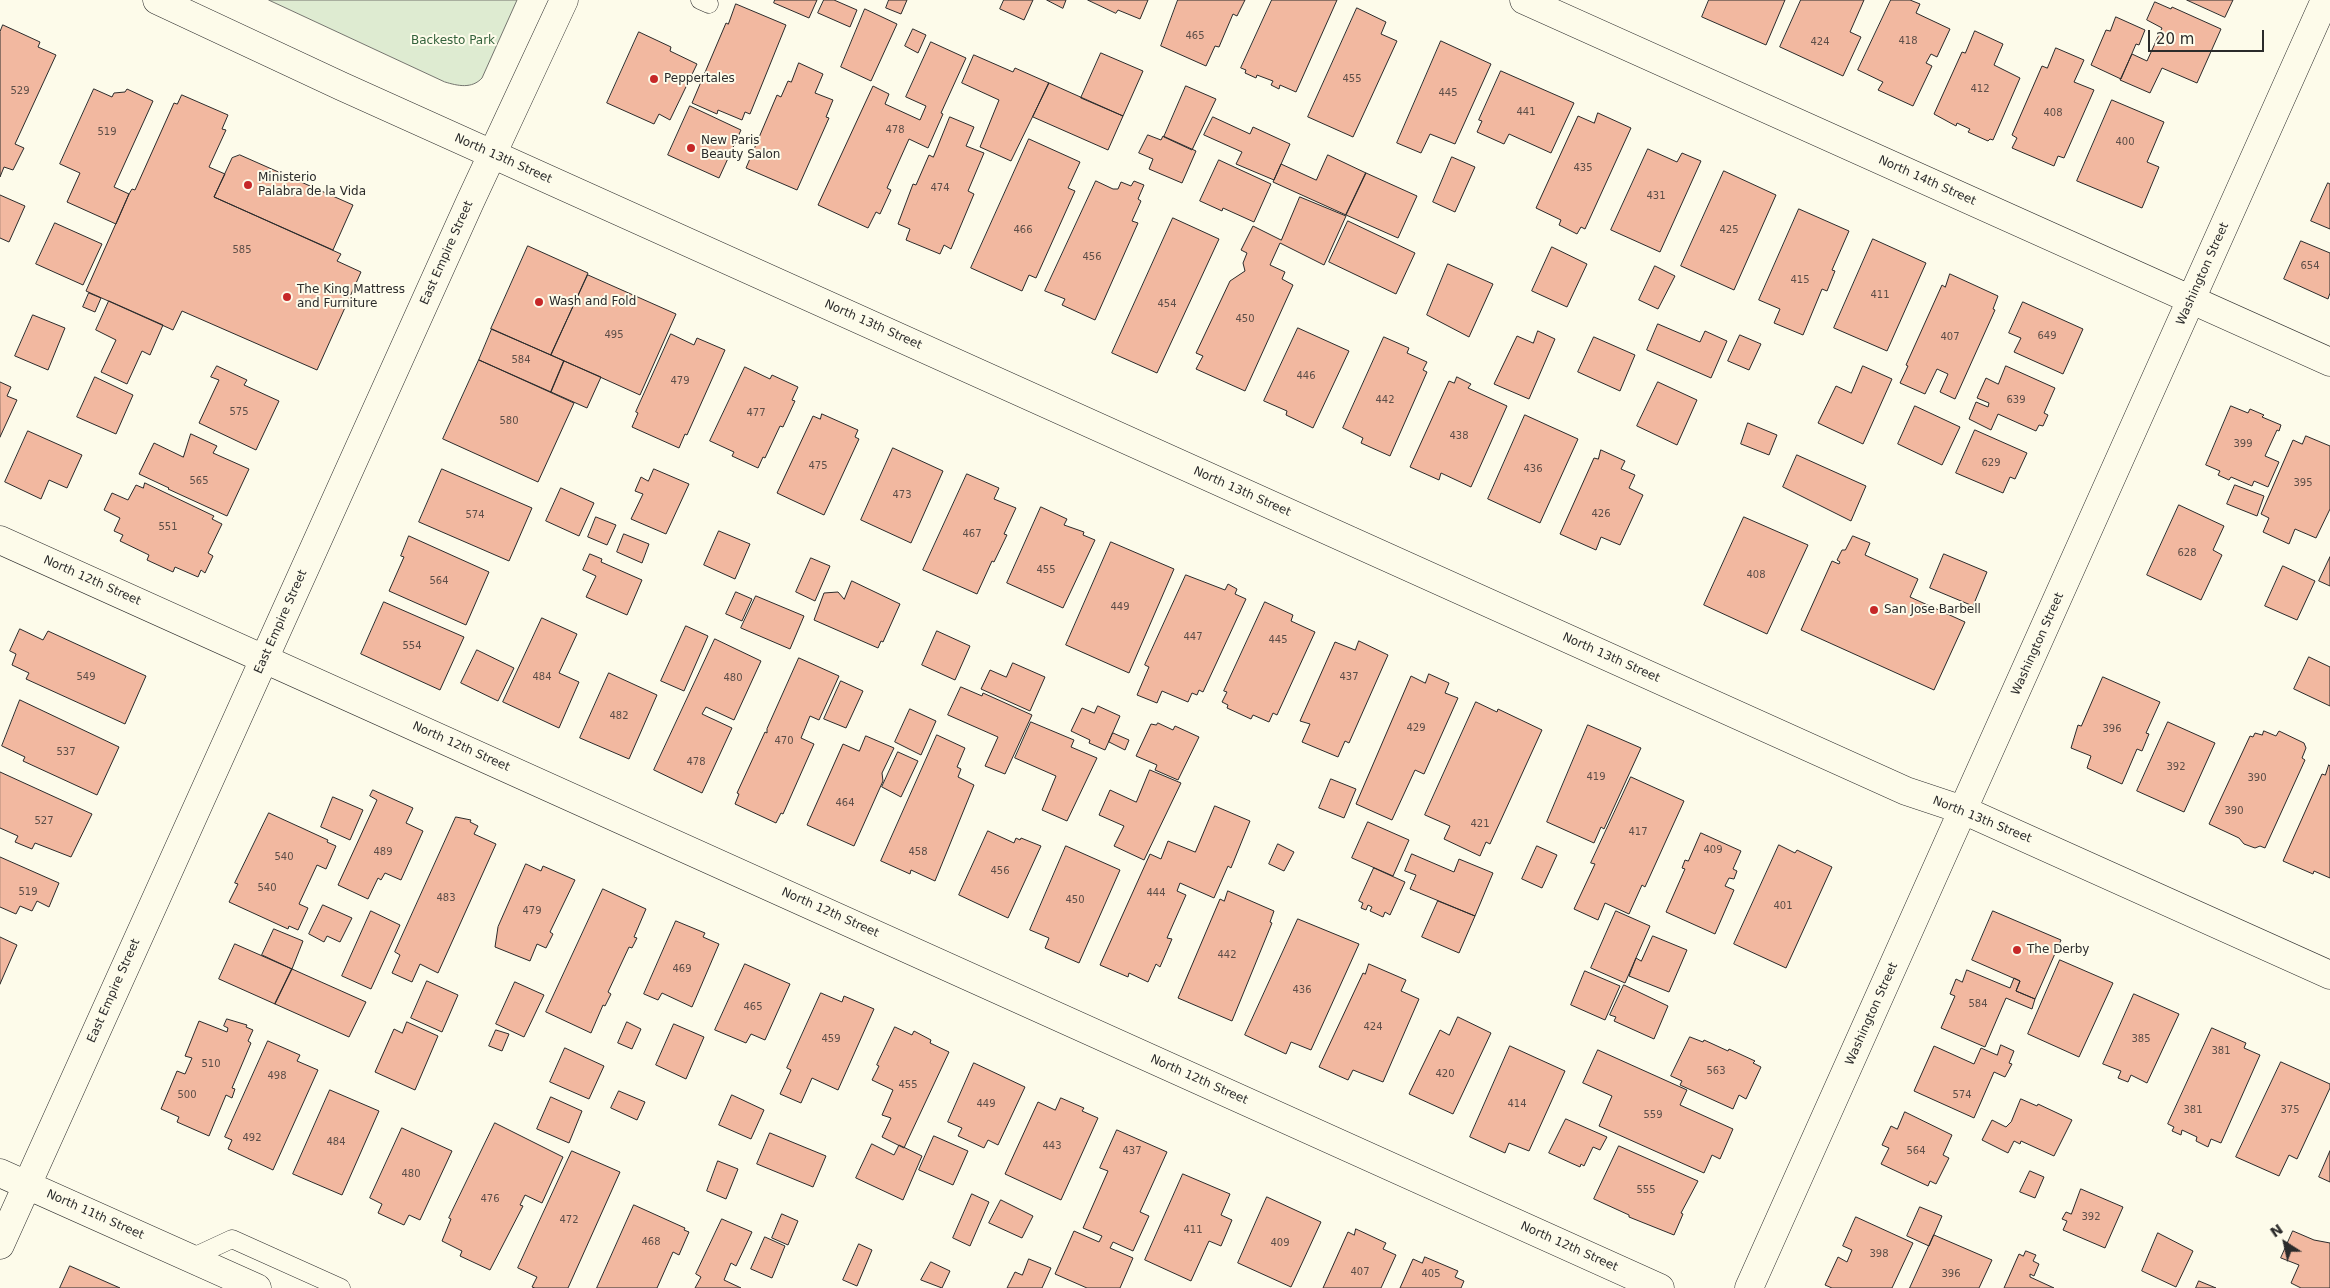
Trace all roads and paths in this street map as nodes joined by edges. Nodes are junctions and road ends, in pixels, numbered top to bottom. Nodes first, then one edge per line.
1 (157, 0) edge
2 (564, 0) edge
3 (1524, 0) edge
4 (2325, 0) edge
5 (494, 154) junction
6 (2191, 300) junction
7 (2330, 362) edge
8 (0, 540) edge
9 (264, 657) junction
10 (1963, 810) junction
11 (2330, 975) edge
12 (0, 1173) edge
13 (27, 1185) junction
14 (0, 1245) edge
15 (190, 1258) junction
16 (257, 1288) edge
17 (341, 1288) edge
18 (1660, 1288) edge
19 (1749, 1288) edge

1 - 5 street, North 13th Street
2 - 5 street, East Empire Street
3 - 6 street, North 14th Street
4 - 6 street, Washington Street
5 - 9 street, East Empire Street
5 - 10 street, North 13th Street
6 - 7 street, North 14th Street
6 - 10 street, Washington Street
8 - 9 street, North 12th Street
9 - 13 street, East Empire Street
9 - 18 street, North 12th Street
10 - 11 street, North 13th Street
10 - 19 street, Washington Street
12 - 13 street, North 11th Street
13 - 14 street, East Empire Street
13 - 15 street, North 11th Street
15 - 16 street, North 11th Street
15 - 17 lane

